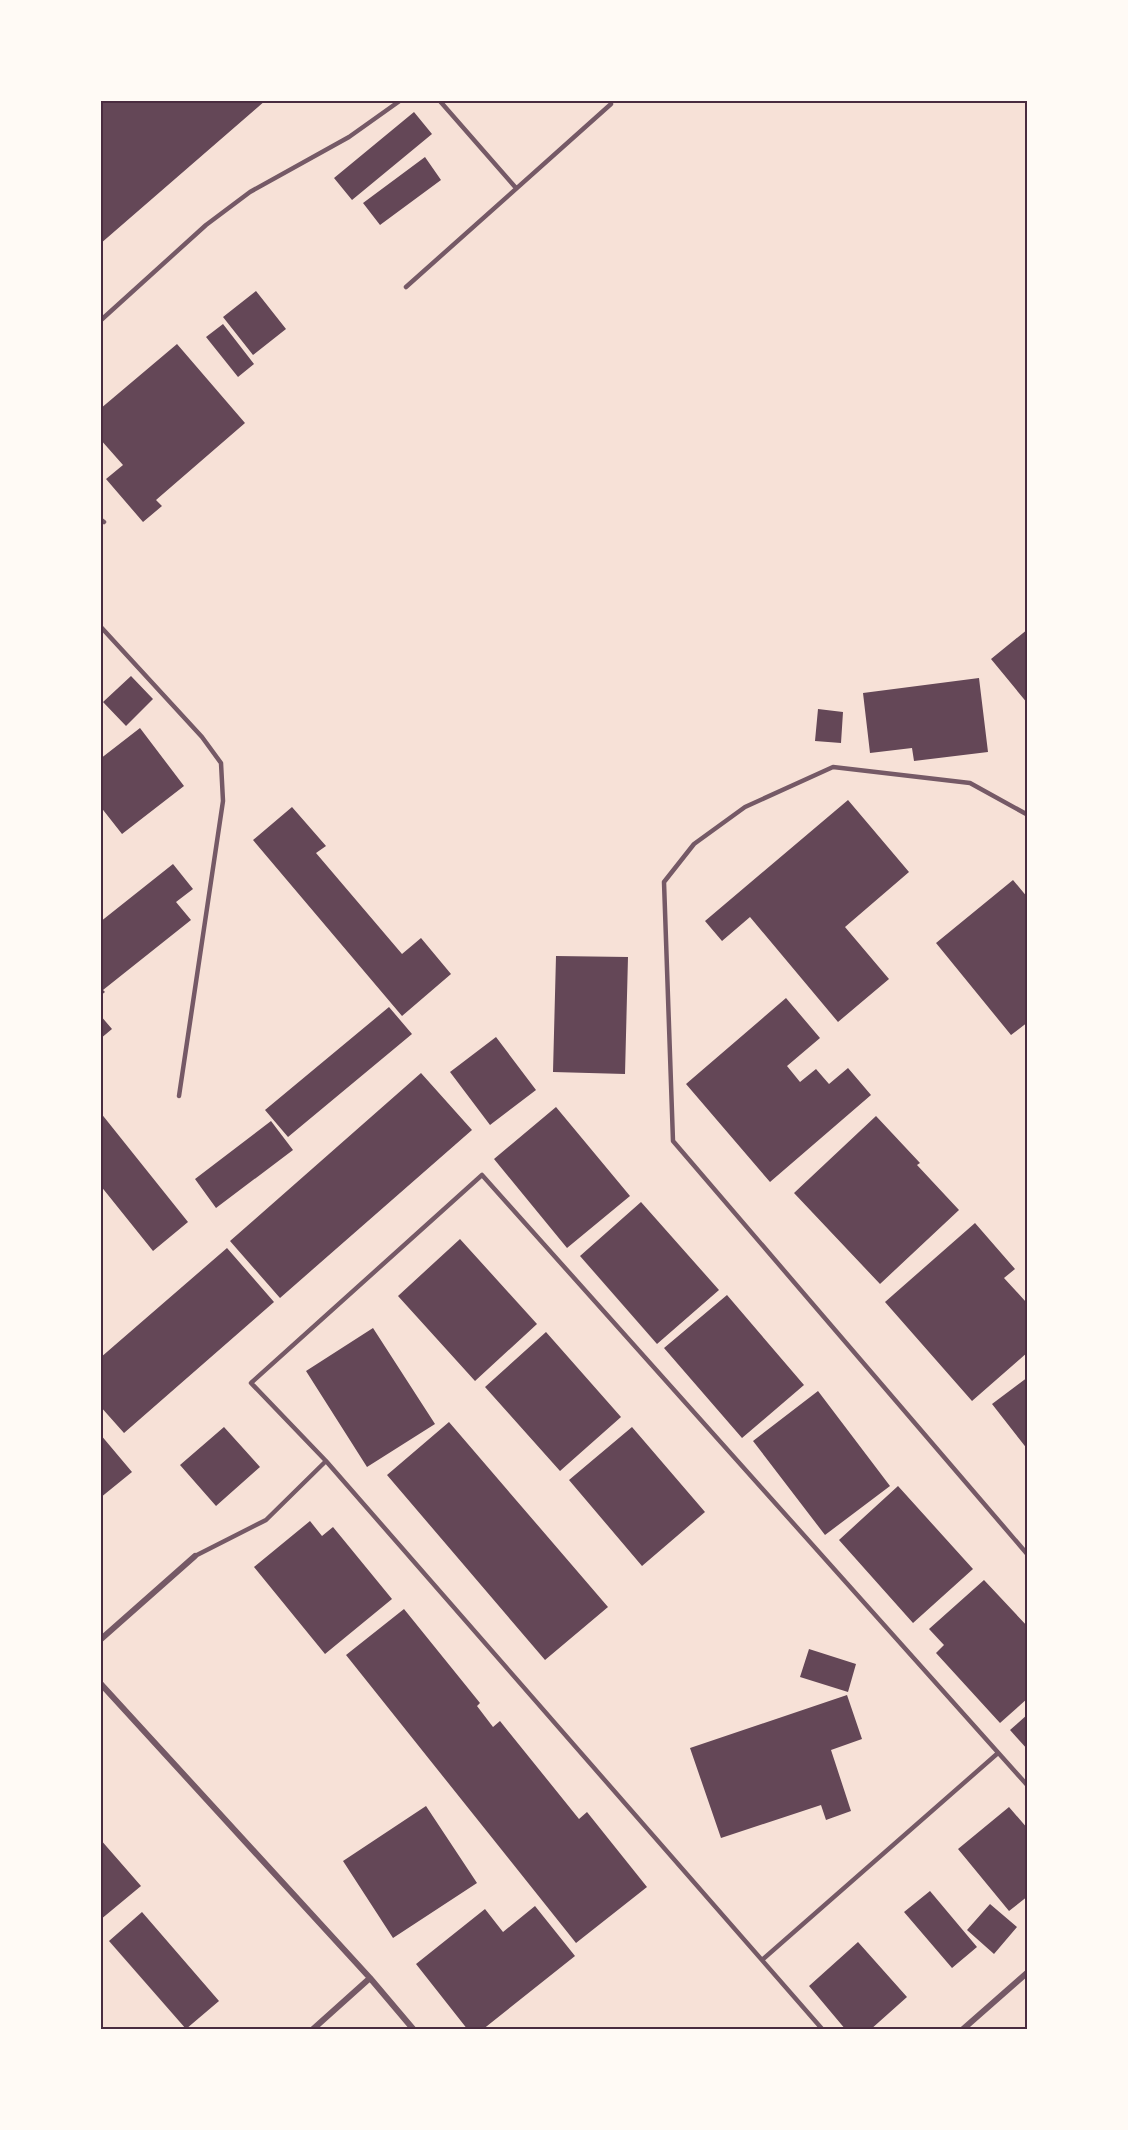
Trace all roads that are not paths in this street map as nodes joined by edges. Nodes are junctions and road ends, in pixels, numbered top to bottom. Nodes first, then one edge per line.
1 (401, 100) edge
2 (439, 100) edge
3 (611, 104) dead end
4 (516, 188) junction
5 (406, 287) dead end
6 (100, 321) edge
7 (100, 626) edge
8 (1028, 815) edge
9 (180, 1096) dead end
10 (326, 1461) junction
11 (1028, 1555) edge
12 (195, 1556) joint
13 (100, 1640) edge
14 (100, 1683) edge
15 (998, 1753) junction
16 (1028, 1786) edge
17 (762, 1960) junction
18 (1028, 1972) edge
19 (370, 1978) junction
20 (312, 2030) edge
21 (414, 2030) edge
22 (823, 2030) edge
23 (962, 2030) edge

1 - 6 lane
2 - 4 lane
3 - 4 lane
4 - 5 lane
7 - 9 lane
8 - 11 lane
10 - 12 lane
10 - 15 lane
10 - 17 lane
12 - 13 street
14 - 19 street
15 - 16 lane
15 - 17 lane
17 - 22 lane
18 - 23 street
19 - 20 street
19 - 21 street

